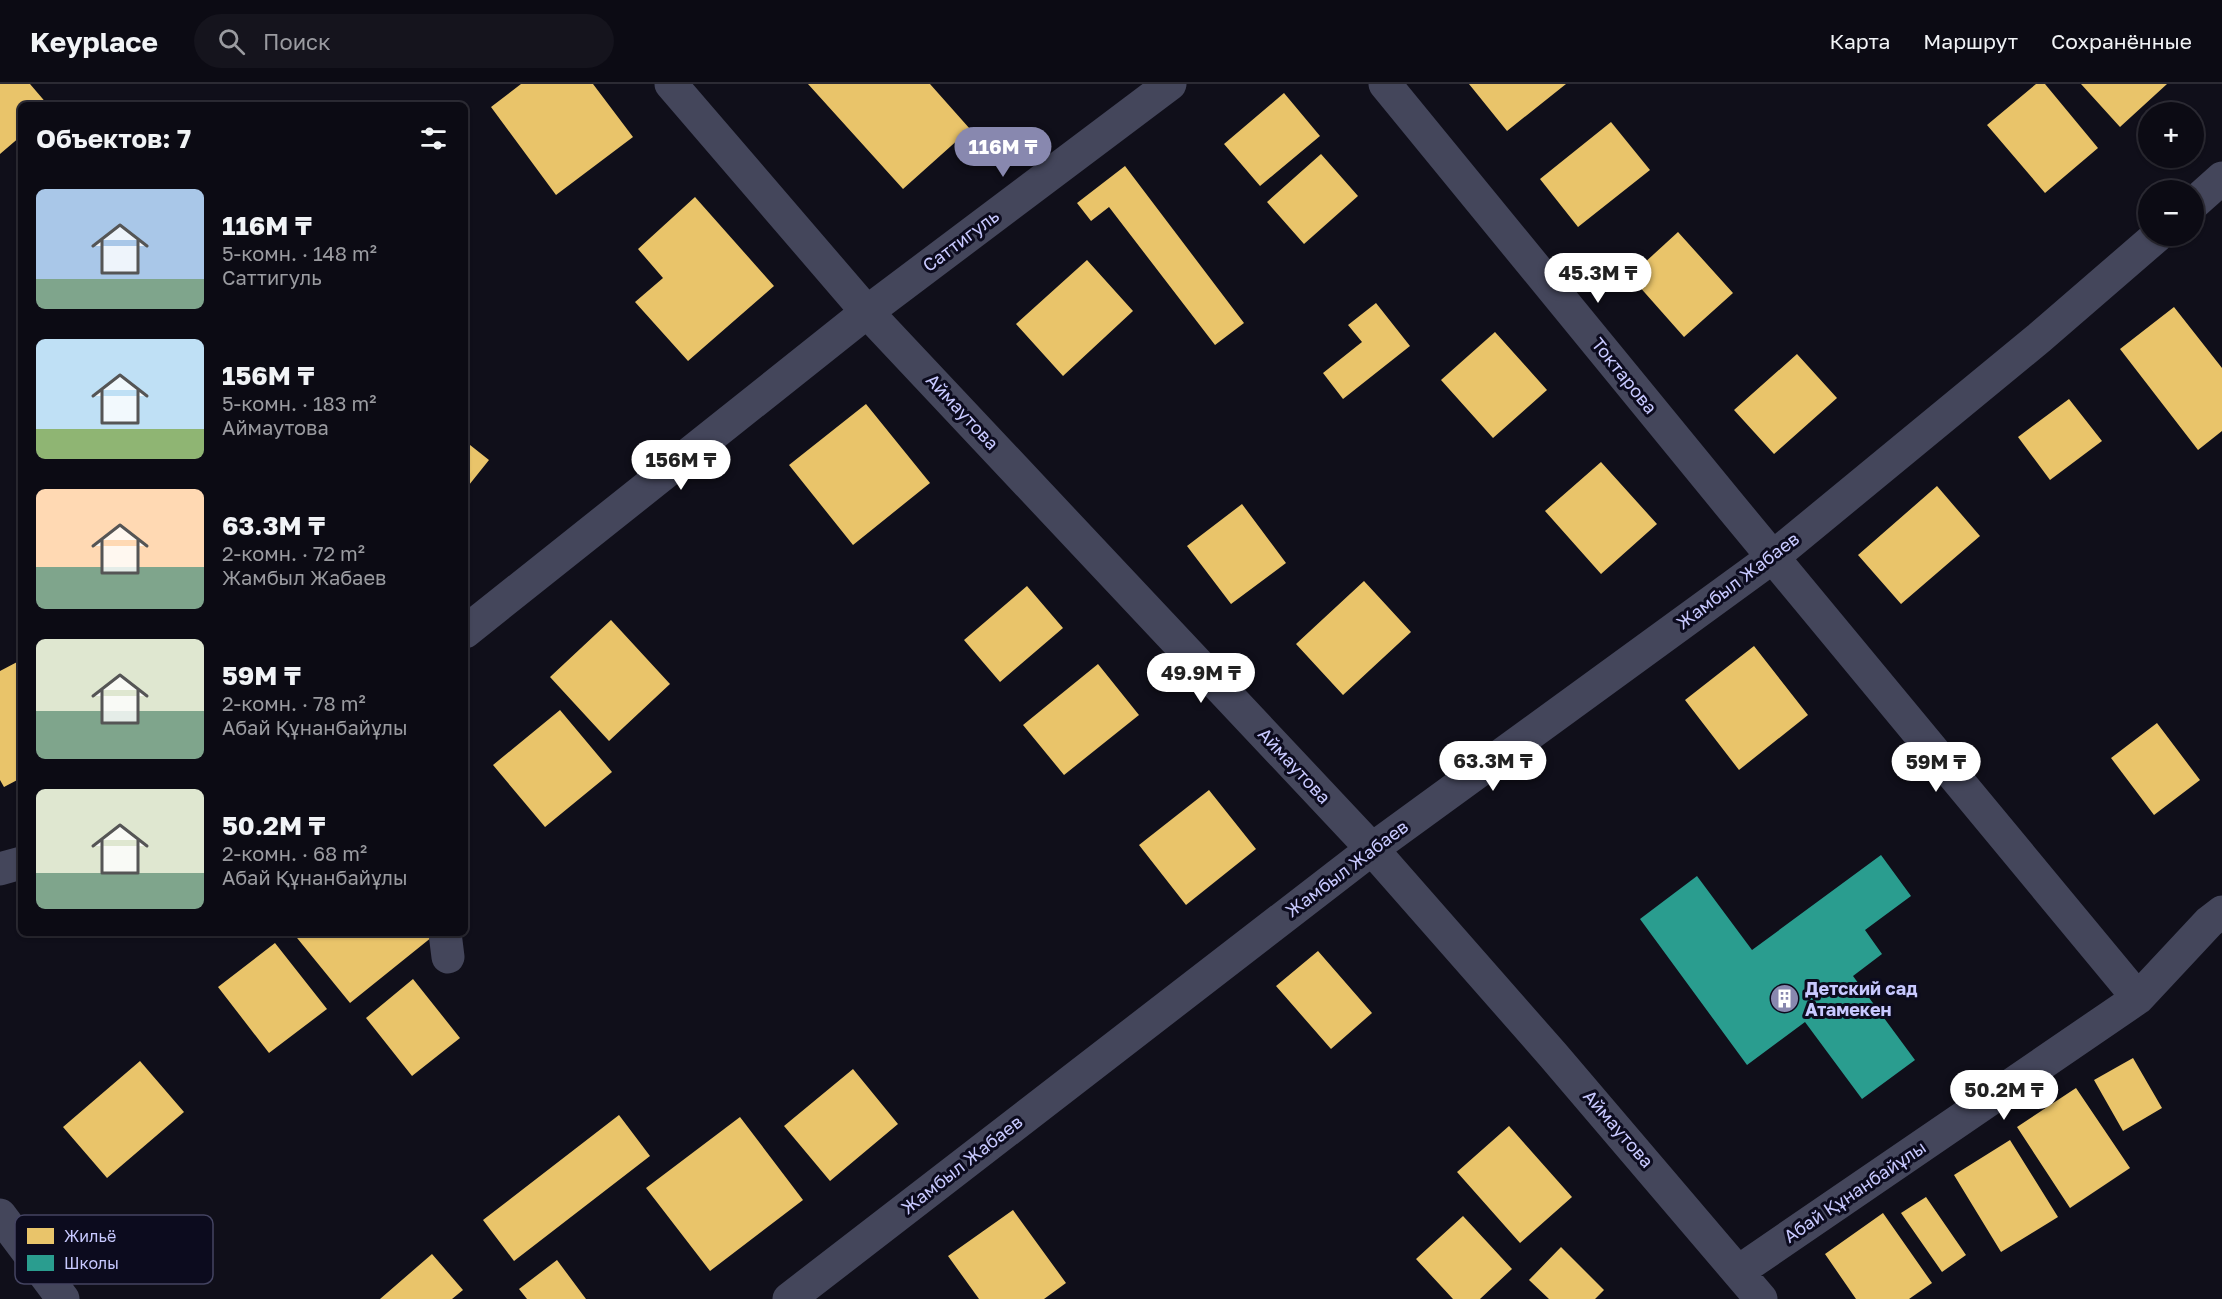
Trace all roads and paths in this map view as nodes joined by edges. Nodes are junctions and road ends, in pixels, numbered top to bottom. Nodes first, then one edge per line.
1 (671, 84) edge
2 (1170, 84) edge
3 (1385, 84) edge
4 (2222, 178) edge
5 (2204, 194) edge
6 (2146, 246) edge
7 (867, 312) junction
8 (1773, 557) junction
9 (468, 630) edge
10 (1372, 849) junction
11 (18, 864) edge
12 (0, 869) edge
13 (2222, 912) edge
14 (2138, 998) junction
15 (0, 1215) edge
16 (15, 1235) edge
17 (1739, 1271) junction
18 (52, 1284) edge
19 (63, 1299) edge
20 (789, 1299) edge
21 (1761, 1299) edge

1 - 7 street, Аймаутова
2 - 7 street, Саттигуль
3 - 8 street, Токтарова
4 - 5 street
6 - 8 street, Жамбыл Жабаев
7 - 9 street, Саттигуль
7 - 10 street, Аймаутова
8 - 10 street, Жамбыл Жабаев
8 - 14 street, Токтарова
10 - 17 street, Аймаутова
10 - 20 street, Жамбыл Жабаев
11 - 12 street
13 - 14 street, Абай Құнанбайұлы
14 - 17 street, Абай Құнанбайұлы
15 - 16 street
17 - 21 street, Аймаутова
18 - 19 street

